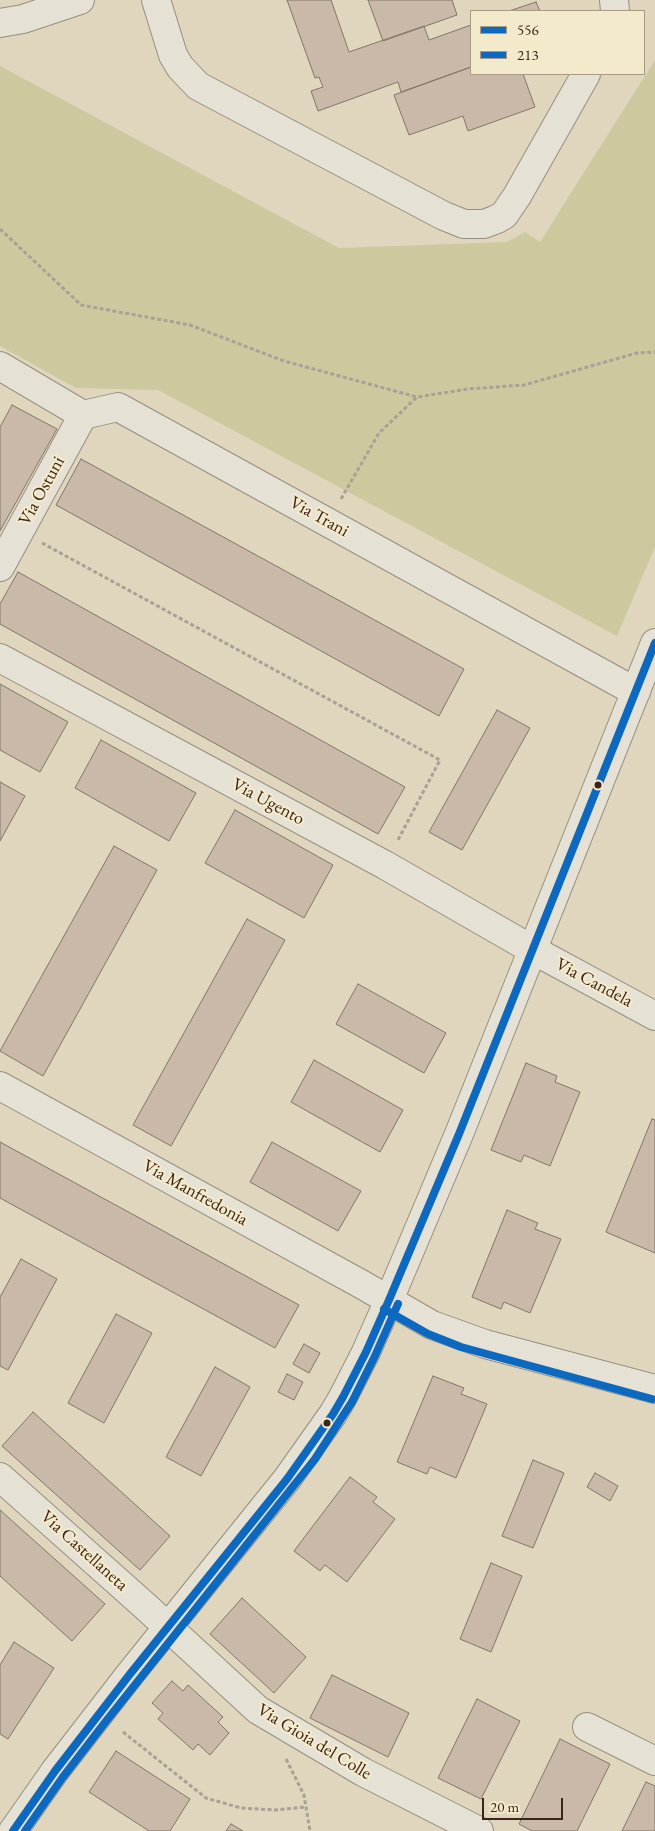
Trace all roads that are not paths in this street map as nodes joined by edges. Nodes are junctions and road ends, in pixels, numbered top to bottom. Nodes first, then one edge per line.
1 (80, 0) edge
2 (156, 0) edge
3 (0, 23) edge
4 (585, 75) edge
5 (0, 366) edge
6 (83, 415) junction
7 (0, 567) edge
8 (655, 643) edge
9 (0, 658) edge
10 (636, 692) junction
11 (533, 950) junction
12 (655, 1016) edge
13 (0, 1086) edge
14 (389, 1300) junction
15 (655, 1389) edge
16 (0, 1476) edge
17 (168, 1626) junction
18 (587, 1726) dead end
19 (655, 1761) edge
20 (13, 1831) edge
21 (479, 1831) edge

1 - 3 street
2 - 4 street
5 - 6 street
6 - 7 street, Via Ostuni
6 - 10 street, Via Trani
8 - 10 street
9 - 11 street, Via Ugento
10 - 11 street
11 - 12 street, Via Candela
11 - 14 street
13 - 14 street, Via Manfredonia
14 - 15 street, Via Manfredonia
14 - 17 street
16 - 17 street, Via Castellaneta
17 - 20 street
17 - 21 street, Via Gioia del Colle
18 - 19 street

